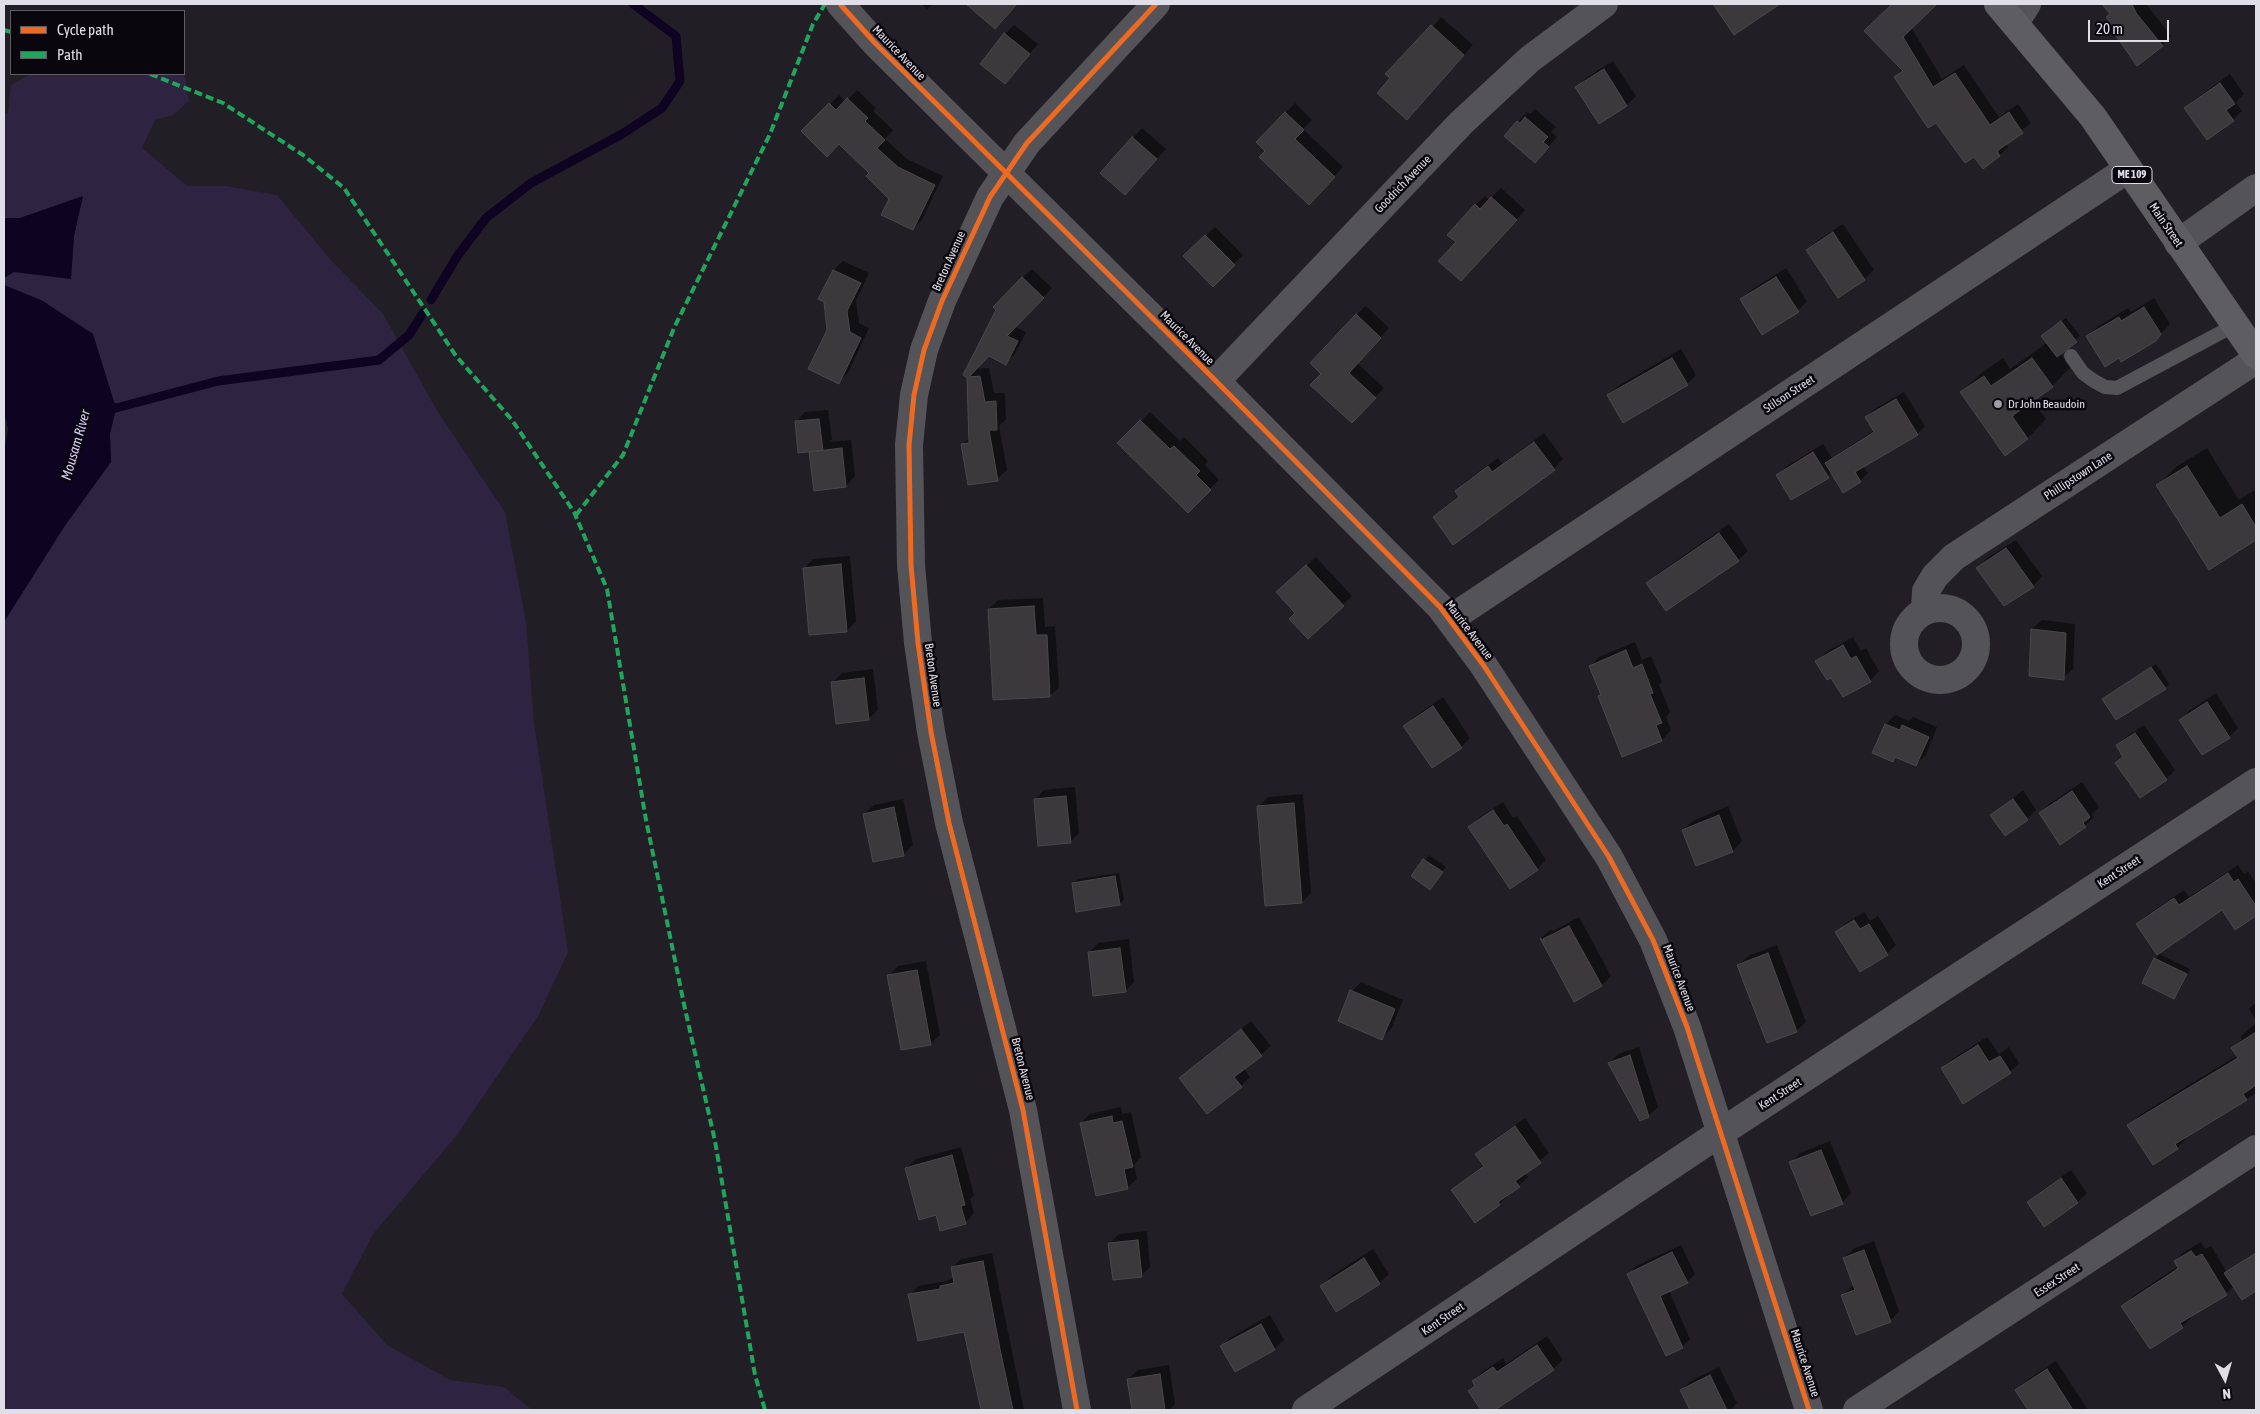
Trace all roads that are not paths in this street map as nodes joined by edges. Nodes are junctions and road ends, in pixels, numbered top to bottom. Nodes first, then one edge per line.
1 (840, 4) edge
2 (1156, 4) edge
3 (1604, 4) edge
4 (2013, 10) edge
5 (2128, 169) junction
6 (1005, 172) junction
7 (2256, 188) edge
8 (2178, 243) junction
9 (2235, 325) junction
10 (2256, 355) edge
11 (2071, 356) dead end
12 (2256, 360) edge
13 (1216, 381) junction
14 (1925, 611) dead end
15 (1450, 619) junction
16 (2256, 782) edge
17 (1720, 1133) junction
18 (2256, 1149) edge
19 (1078, 1410) edge
20 (1306, 1410) edge
21 (1809, 1410) edge
22 (1857, 1410) edge

1 - 6 street, Maurice Avenue
2 - 6 street, Breton Avenue
3 - 13 street, Goodrich Avenue
4 - 5 highway, Main Street / ME 109
5 - 8 highway, Main Street / ME 109
5 - 15 street, Stilson Street
6 - 13 street, Maurice Avenue
6 - 19 street, Breton Avenue
7 - 8 street
8 - 9 highway, Main Street / ME 109
9 - 10 highway, Main Street / ME 109
9 - 11 lane
12 - 14 street, Phillipstown Lane
13 - 15 street, Maurice Avenue
15 - 17 street, Maurice Avenue
16 - 17 street, Kent Street
17 - 20 street, Kent Street
17 - 21 street, Maurice Avenue
18 - 22 street, Essex Street

